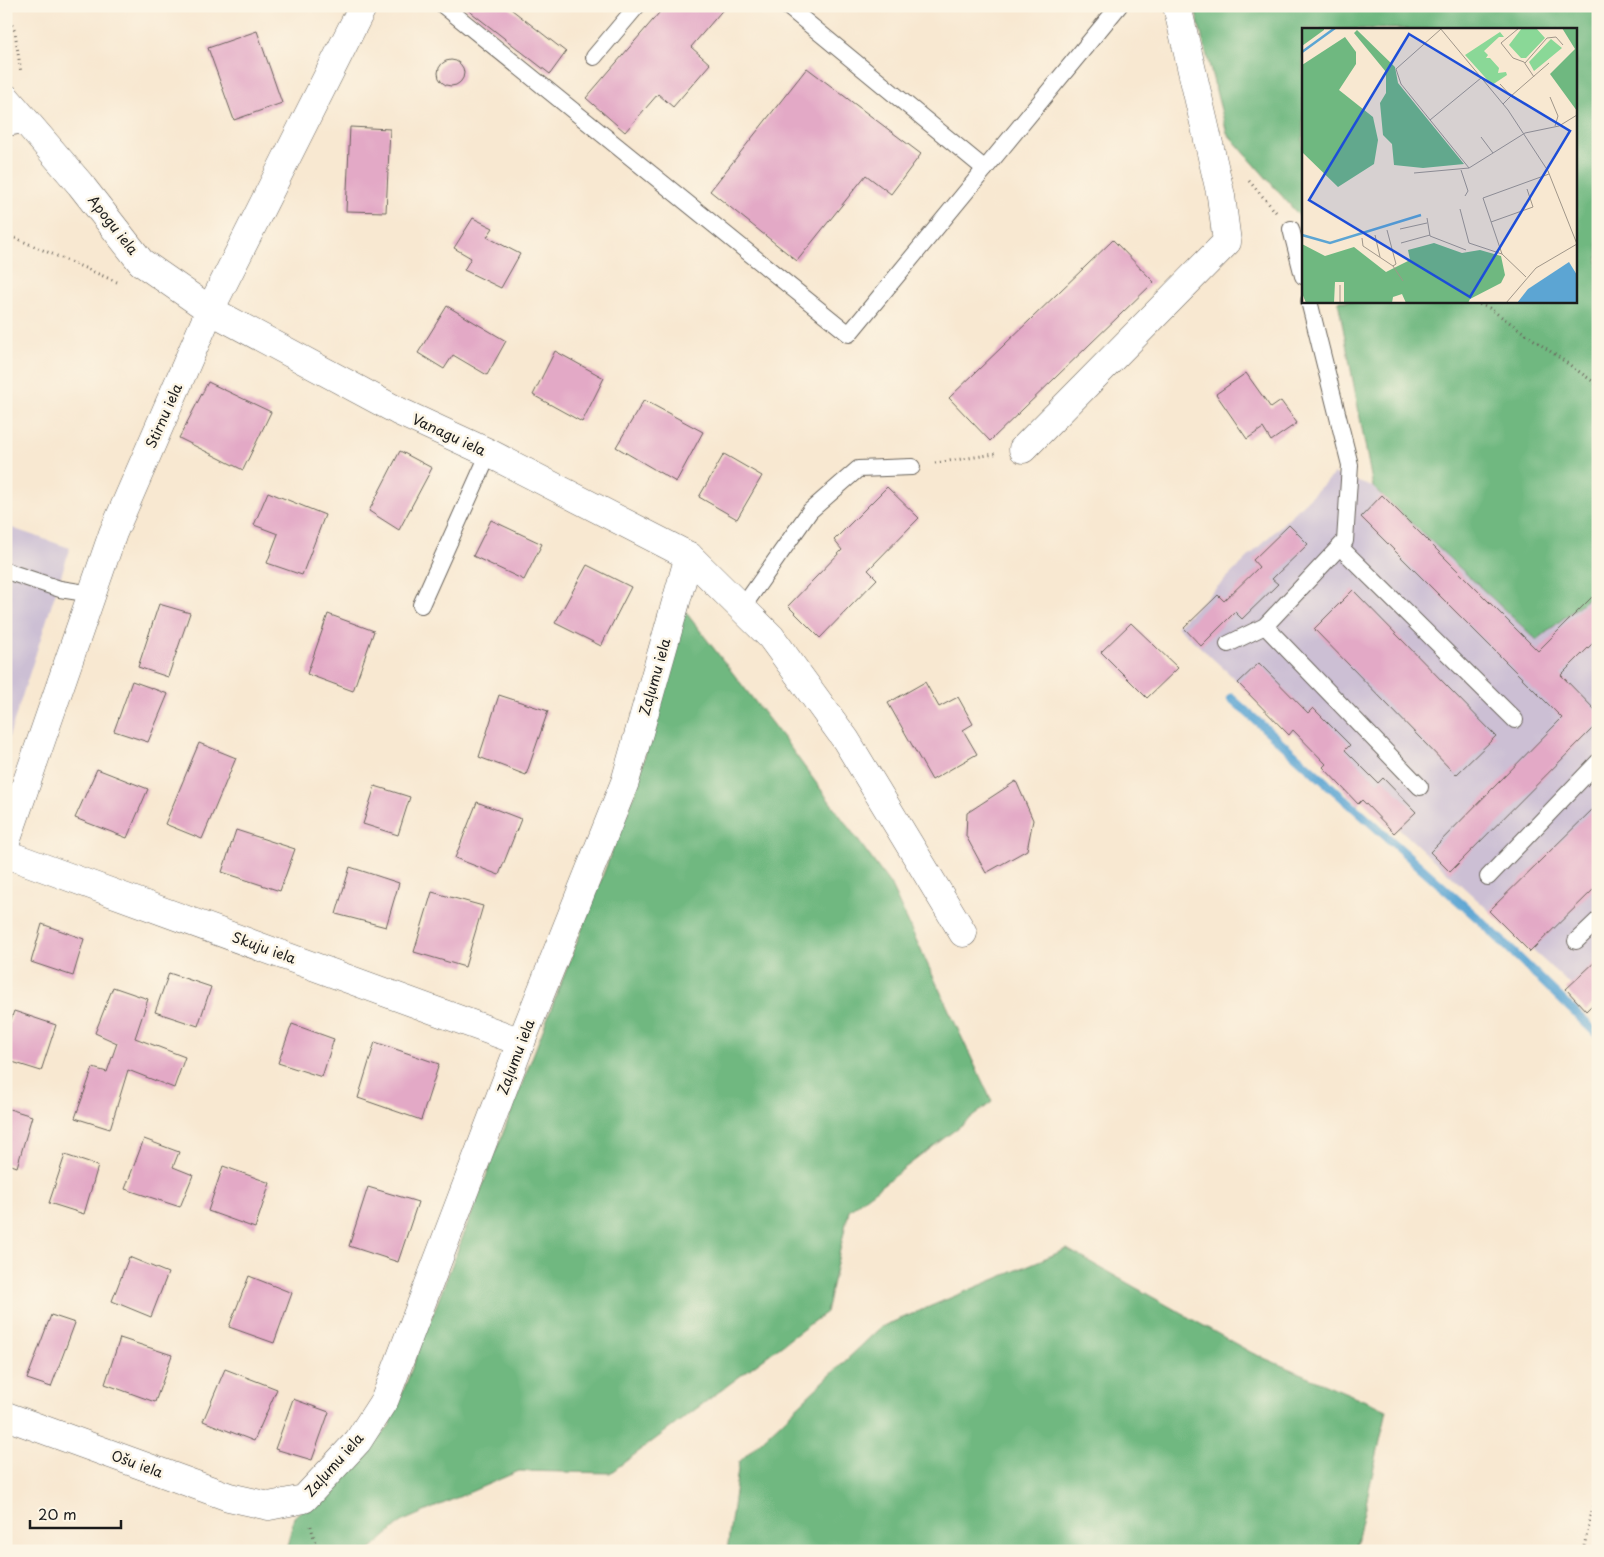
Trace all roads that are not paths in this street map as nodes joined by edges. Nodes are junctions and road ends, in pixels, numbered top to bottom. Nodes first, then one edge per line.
1 (363, 6) edge
2 (444, 6) edge
3 (637, 6) edge
4 (787, 6) edge
5 (1119, 6) edge
6 (1177, 6) edge
7 (594, 58) dead end
8 (14, 88) edge
9 (18, 126) edge
10 (986, 169) junction
11 (1291, 229) road end
12 (1302, 272) edge
13 (1309, 302) edge
14 (210, 310) junction
15 (1023, 449) road end
16 (488, 454) junction
17 (912, 467) road end
18 (1340, 548) junction
19 (689, 556) junction
20 (6, 571) edge
21 (92, 594) junction
22 (421, 606) dead end
23 (742, 608) junction
24 (1265, 626) junction
25 (1228, 644) dead end
26 (1515, 720) dead end
27 (1598, 762) edge
28 (1420, 787) dead end
29 (6, 842) edge
30 (6, 854) edge
31 (1488, 877) dead end
32 (1598, 920) edge
33 (963, 933) dead end
34 (1576, 941) dead end
35 (521, 1042) junction
36 (6, 1416) edge
37 (269, 1506) joint

1 - 14 street, Stirnu iela
2 - 10 lane
3 - 7 lane
4 - 10 lane
5 - 10 lane
6 - 15 street
8 - 9 street, Apogu iela
9 - 14 street, Apogu iela
11 - 12 lane
13 - 18 lane
14 - 16 street, Vanagu iela
14 - 21 street, Stirnu iela
16 - 19 street, Vanagu iela
16 - 22 lane
17 - 23 lane
18 - 24 lane
18 - 26 lane
19 - 23 street, Vanagu iela
19 - 35 street, Zaļumu iela
20 - 21 lane
21 - 29 street, Stirnu iela
23 - 33 street, Vanagu iela
24 - 25 lane
24 - 28 lane
27 - 31 lane
30 - 35 street, Skuju iela
32 - 34 lane
35 - 37 street, Zaļumu iela
36 - 37 street, Ošu iela

